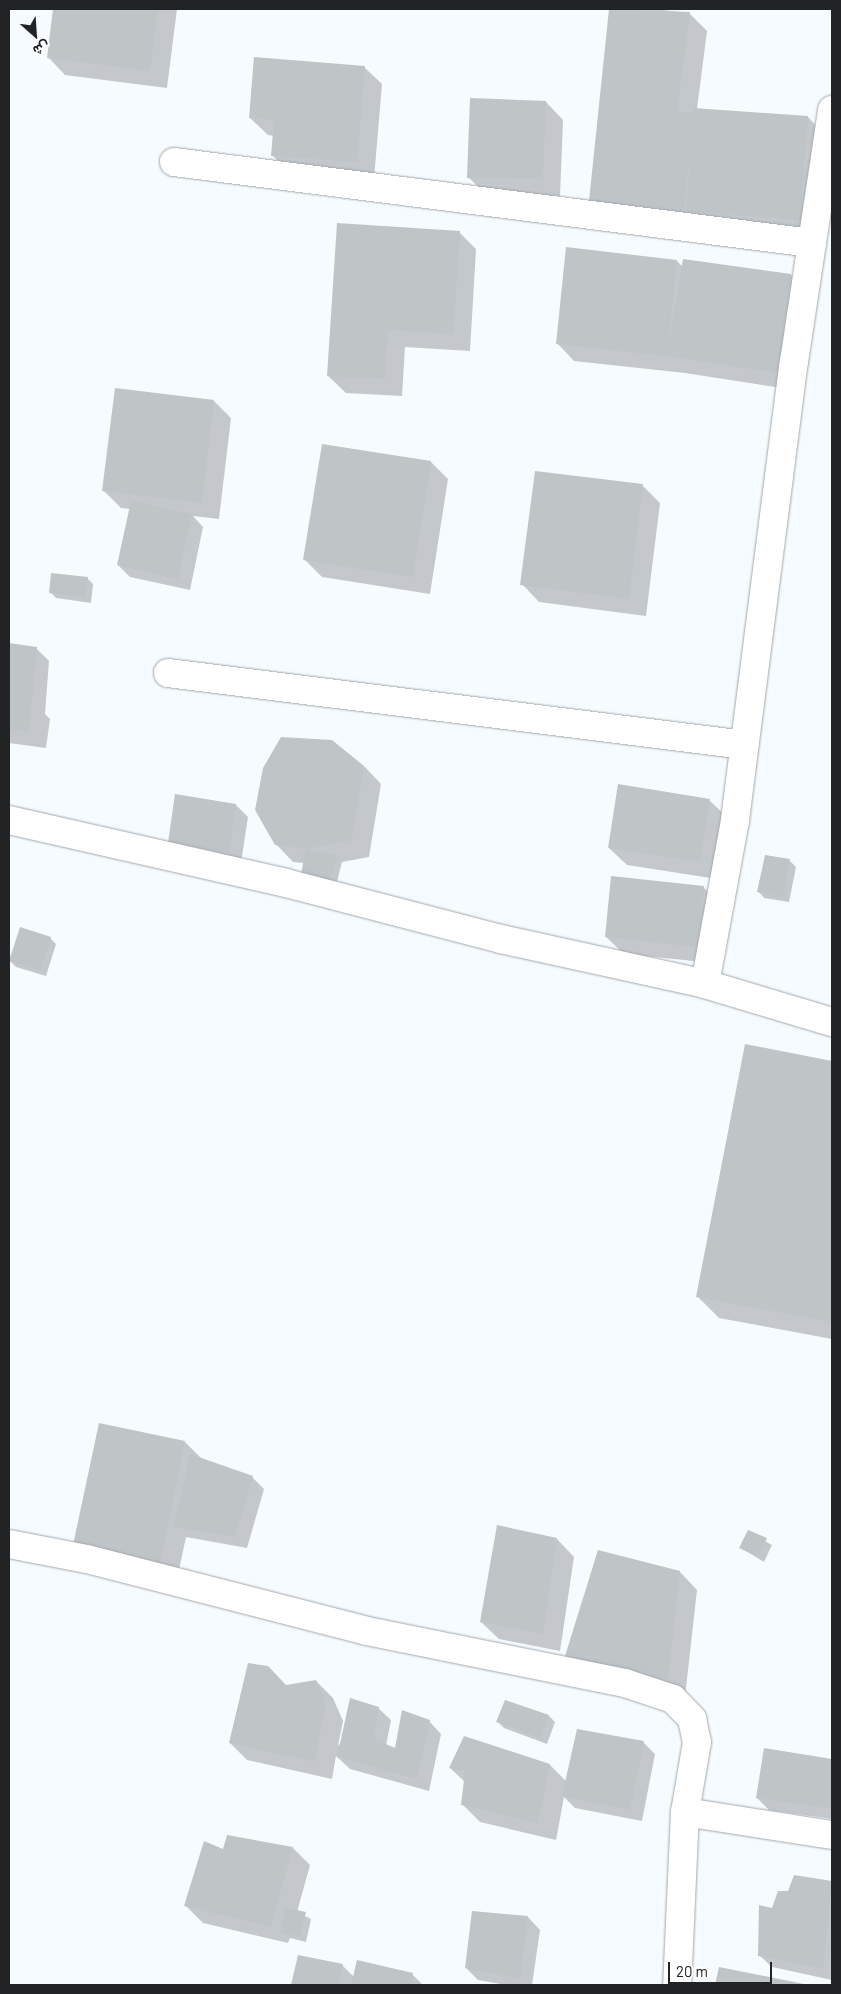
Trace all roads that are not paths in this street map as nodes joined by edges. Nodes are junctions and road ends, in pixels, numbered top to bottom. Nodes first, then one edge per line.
1 (832, 110) edge
2 (174, 162) dead end
3 (812, 243) junction
4 (168, 673) dead end
5 (745, 745) junction
6 (9, 820) edge
7 (705, 984) junction
8 (832, 1022) edge
9 (9, 1544) edge
10 (685, 1812) junction
11 (832, 1835) edge
12 (677, 1985) edge

1 - 3 street
2 - 3 street
3 - 5 street
4 - 5 street
5 - 7 street
6 - 7 street
7 - 8 street
9 - 10 street
10 - 11 street
10 - 12 street

